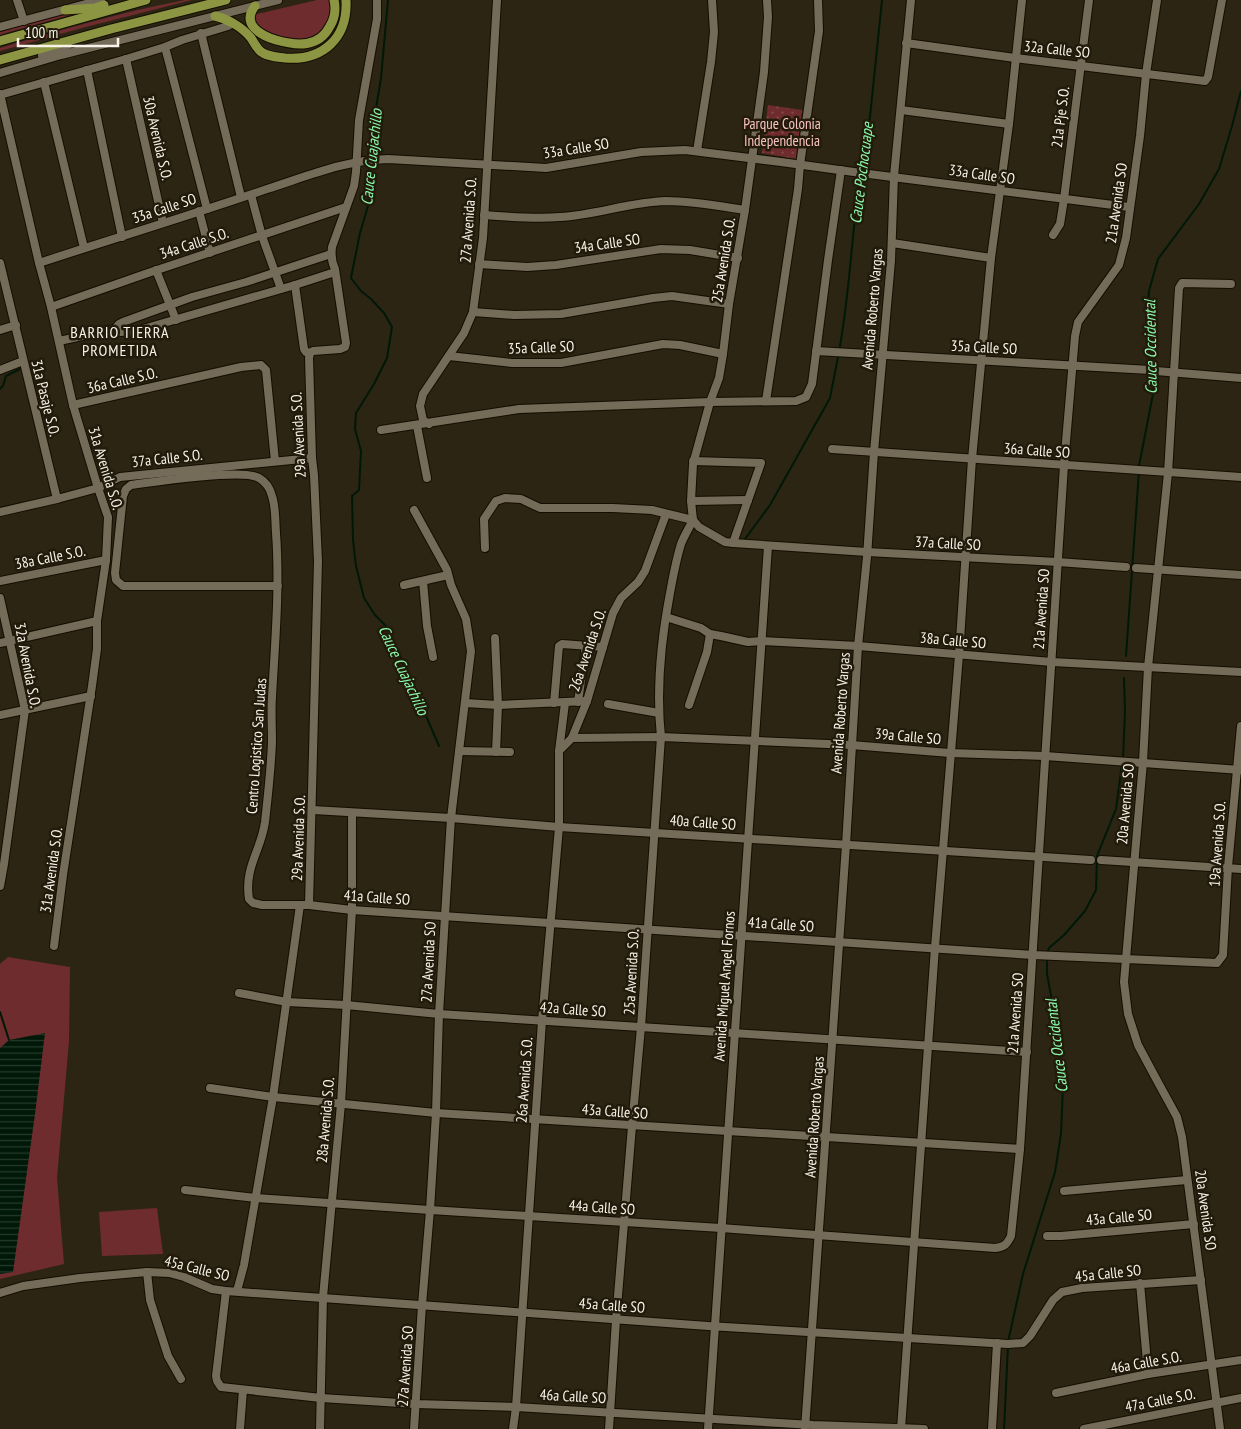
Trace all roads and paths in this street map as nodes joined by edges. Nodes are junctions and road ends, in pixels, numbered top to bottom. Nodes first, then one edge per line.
1 (17, 0) edge
2 (101, 0) edge
3 (126, 0) edge
4 (146, 0) edge
5 (226, 0) edge
6 (278, 0) edge
7 (334, 0) edge
8 (339, 0) edge
9 (346, 0) edge
10 (377, 0) edge
11 (497, 0) edge
12 (712, 0) edge
13 (767, 0) edge
14 (818, 0) edge
15 (911, 0) edge
16 (1022, 0) edge
17 (1089, 0) edge
18 (1157, 0) edge
19 (1222, 0) edge
20 (255, 6) junction
21 (65, 10) junction
22 (215, 16) junction
23 (153, 18) junction
24 (24, 21) junction
25 (232, 23) junction
26 (0, 27) edge
27 (242, 30) junction
28 (201, 34) junction
29 (264, 38) junction
30 (0, 41) edge
31 (906, 43) junction
32 (165, 47) junction
33 (258, 50) junction
34 (1016, 58) junction
35 (126, 59) junction
36 (0, 60) edge
37 (1080, 65) junction
38 (17, 68) junction
39 (88, 70) junction
40 (0, 73) edge
41 (1146, 74) junction
42 (44, 82) junction
43 (0, 95) edge
44 (901, 110) junction
45 (1009, 124) junction
46 (697, 151) junction
47 (751, 158) junction
48 (359, 161) junction
49 (800, 165) junction
50 (486, 166) junction
51 (842, 170) junction
52 (894, 176) junction
53 (999, 191) junction
54 (250, 194) junction
55 (241, 197) junction
56 (1064, 199) junction
57 (346, 207) junction
58 (1129, 207) junction
59 (203, 210) junction
60 (745, 210) junction
61 (484, 215) junction
62 (163, 223) junction
63 (1053, 235) dead end
64 (262, 236) junction
65 (122, 237) junction
66 (892, 243) junction
67 (84, 248) junction
68 (210, 253) junction
69 (331, 254) junction
70 (738, 258) junction
71 (991, 258) junction
72 (40, 263) junction
73 (0, 264) edge
74 (479, 264) junction
75 (156, 270) junction
76 (274, 272) junction
77 (335, 272) junction
78 (1231, 284) dead end
79 (294, 285) junction
80 (281, 289) junction
81 (729, 304) junction
82 (169, 305) junction
83 (51, 307) junction
84 (473, 312) junction
85 (176, 320) junction
86 (16, 325) junction
87 (115, 329) junction
88 (0, 330) edge
89 (59, 341) junction
90 (816, 351) junction
91 (310, 353) junction
92 (723, 354) junction
93 (883, 354) junction
94 (449, 356) junction
95 (23, 361) junction
96 (981, 361) junction
97 (1072, 366) junction
98 (0, 370) edge
99 (1175, 372) junction
100 (1241, 378) edge
101 (766, 401) junction
102 (710, 402) junction
103 (73, 405) junction
104 (429, 424) junction
105 (417, 426) junction
106 (381, 430) dead end
107 (832, 449) dead end
108 (874, 452) junction
109 (312, 458) junction
110 (972, 459) junction
111 (276, 461) junction
112 (693, 461) junction
113 (1064, 465) junction
114 (1168, 473) junction
115 (427, 478) dead end
116 (1241, 478) edge
117 (98, 488) junction
118 (57, 499) junction
119 (748, 500) junction
120 (691, 501) junction
121 (414, 510) dead end
122 (0, 512) edge
123 (666, 514) junction
124 (693, 520) junction
125 (733, 543) junction
126 (768, 546) junction
127 (485, 548) dead end
128 (867, 552) junction
129 (966, 557) junction
130 (106, 560) junction
131 (1058, 562) junction
132 (1126, 567) dead end
133 (1136, 568) dead end
134 (1159, 569) junction
135 (448, 575) junction
136 (1241, 575) edge
137 (0, 581) edge
138 (423, 581) junction
139 (404, 585) dead end
140 (278, 586) junction
141 (0, 598) edge
142 (666, 617) junction
143 (96, 621) junction
144 (710, 634) junction
145 (495, 638) dead end
146 (9, 641) junction
147 (762, 641) junction
148 (0, 643) edge
149 (586, 646) junction
150 (858, 646) junction
151 (603, 647) junction
152 (959, 655) junction
153 (433, 657) dead end
154 (1052, 662) junction
155 (1148, 668) junction
156 (1241, 672) edge
157 (91, 696) junction
158 (578, 702) junction
159 (587, 702) junction
160 (465, 703) junction
161 (554, 703) junction
162 (565, 703) junction
163 (608, 704) dead end
164 (498, 705) junction
165 (689, 705) dead end
166 (25, 710) junction
167 (659, 713) junction
168 (0, 715) edge
169 (1241, 726) edge
170 (661, 737) junction
171 (572, 738) junction
172 (756, 741) junction
173 (852, 744) junction
174 (459, 751) junction
175 (560, 751) junction
176 (496, 752) junction
177 (510, 752) dead end
178 (950, 753) junction
179 (1045, 756) junction
180 (1143, 762) junction
181 (1239, 769) edge
182 (312, 810) junction
183 (352, 813) junction
184 (451, 818) junction
185 (559, 827) junction
186 (654, 833) junction
187 (748, 839) junction
188 (846, 845) junction
189 (943, 851) junction
190 (1039, 856) junction
191 (1091, 860) dead end
192 (1101, 860) dead end
193 (1133, 862) junction
194 (1228, 867) junction
195 (1241, 869) edge
196 (0, 886) edge
197 (254, 903) joint
198 (300, 905) junction
199 (309, 905) junction
200 (352, 910) junction
201 (444, 916) junction
202 (550, 923) junction
203 (647, 928) junction
204 (741, 935) junction
205 (839, 942) junction
206 (54, 946) dead end
207 (935, 947) junction
208 (1033, 955) junction
209 (1125, 958) junction
210 (1217, 963) joint
211 (238, 993) dead end
212 (287, 1002) junction
213 (346, 1005) junction
214 (439, 1014) junction
215 (542, 1021) junction
216 (641, 1027) junction
217 (734, 1033) junction
218 (832, 1039) junction
219 (928, 1045) junction
220 (1027, 1052) junction
221 (210, 1088) dead end
222 (273, 1097) junction
223 (340, 1104) junction
224 (436, 1113) junction
225 (535, 1120) junction
226 (632, 1126) junction
227 (728, 1131) junction
228 (826, 1137) junction
229 (921, 1143) junction
230 (1020, 1149) junction
231 (1187, 1180) junction
232 (185, 1190) dead end
233 (1064, 1191) dead end
234 (256, 1198) junction
235 (331, 1202) junction
236 (430, 1210) junction
237 (529, 1216) junction
238 (624, 1222) junction
239 (1194, 1224) junction
240 (721, 1228) junction
241 (820, 1235) junction
242 (1011, 1236) joint
243 (1047, 1236) dead end
244 (914, 1242) junction
245 (146, 1272) junction
246 (1201, 1280) junction
247 (1140, 1283) junction
248 (226, 1291) junction
249 (237, 1291) junction
250 (0, 1293) edge
251 (323, 1298) junction
252 (422, 1305) junction
253 (522, 1312) junction
254 (616, 1320) junction
255 (714, 1326) junction
256 (812, 1333) junction
257 (907, 1338) junction
258 (997, 1343) junction
259 (1241, 1360) edge
260 (1212, 1365) junction
261 (1148, 1374) junction
262 (181, 1379) dead end
263 (243, 1390) junction
264 (1056, 1393) dead end
265 (320, 1398) junction
266 (1241, 1398) edge
267 (1217, 1402) junction
268 (416, 1404) junction
269 (516, 1407) junction
270 (610, 1412) junction
271 (708, 1418) junction
272 (805, 1427) edge
273 (901, 1428) edge
274 (240, 1429) edge
275 (320, 1429) edge
276 (414, 1429) edge
277 (513, 1429) edge
278 (609, 1429) edge
279 (708, 1429) edge
280 (924, 1429) edge
281 (992, 1429) edge
282 (1084, 1429) edge
283 (1220, 1429) edge

1 - 24 street
2 - 21 street
3 - 21 main road
4 - 30 main road
5 - 23 main road
6 - 20 street
7 - 29 main road
8 - 29 main road
9 - 33 main road
10 - 48 street
11 - 50 street, 27a Avenida S.O.
12 - 46 street
13 - 47 street, 25a Avenida S.O.
14 - 49 street
15 - 31 street, Avenida Roberto Vargas
16 - 34 street
17 - 37 street, 21a Pje S.O.
18 - 41 street, 21a Avenida SO
19 - 41 street, 32a Calle SO
20 - 22 street
20 - 29 main road
21 - 24 street
22 - 25 main road
22 - 38 street
23 - 36 main road
23 - 38 street
24 - 26 street
25 - 27 main road
25 - 28 street
27 - 29 main road
27 - 33 main road
28 - 32 street
28 - 55 street
29 - 33 main road
31 - 34 street, 32a Calle SO
31 - 44 street, Avenida Roberto Vargas
32 - 35 street
32 - 59 street
34 - 37 street, 32a Calle SO
34 - 45 street
35 - 39 street
35 - 62 street, 30a Avenida S.O.
37 - 41 street, 32a Calle SO
37 - 56 street, 21a Pje S.O.
38 - 40 street
39 - 42 street
39 - 65 street
41 - 58 street, 21a Avenida SO
42 - 43 street
42 - 67 street
43 - 72 street, 31a Avenida S.O.
44 - 45 street
44 - 52 street, Avenida Roberto Vargas
45 - 53 street
46 - 47 street, 33a Calle SO
46 - 50 street, 33a Calle SO
47 - 49 street, 33a Calle SO
47 - 60 street, 25a Avenida S.O.
48 - 50 street, 33a Calle SO
48 - 54 street, 33a Calle SO
48 - 57 street
49 - 51 street, 33a Calle SO
49 - 101 street
50 - 61 street, 27a Avenida S.O.
51 - 52 street, 33a Calle SO
51 - 90 street
52 - 53 street, 33a Calle SO
52 - 66 street, Avenida Roberto Vargas
53 - 56 street, 33a Calle SO
53 - 71 street
54 - 55 street, 33a Calle SO
54 - 64 street
55 - 59 street, 33a Calle SO
56 - 58 street, 33a Calle SO
56 - 63 street, 21a Pje S.O.
57 - 64 street, 34a Calle S.O.
57 - 69 street
58 - 97 street, 21a Avenida SO
59 - 62 street, 33a Calle SO
59 - 68 street
60 - 61 street
60 - 70 street, 25a Avenida S.O.
61 - 74 street, 27a Avenida S.O.
62 - 65 street, 33a Calle SO
64 - 68 street, 34a Calle S.O.
64 - 76 street
65 - 67 street, 33a Calle SO
66 - 71 street
66 - 93 street, Avenida Roberto Vargas
67 - 72 street, 33a Calle SO
68 - 75 street, 34a Calle S.O.
69 - 76 street
69 - 77 street
70 - 74 street, 34a Calle SO
70 - 81 street, 25a Avenida S.O.
71 - 96 street
72 - 83 street, 31a Avenida S.O.
73 - 86 street, 31a Pasaje S.O.
74 - 84 street, 27a Avenida S.O.
75 - 82 street
75 - 83 street, 34a Calle S.O.
76 - 80 street
76 - 82 street
77 - 79 street
77 - 91 street
78 - 99 street, 20a Avenida SO
79 - 80 street
79 - 91 street
80 - 85 street
81 - 84 street
81 - 92 street, 25a Avenida S.O.
82 - 85 street
82 - 87 street
83 - 89 street, 31a Avenida S.O.
84 - 94 street, 27a Avenida S.O.
85 - 87 street
86 - 88 street
86 - 95 street, 31a Pasaje S.O.
87 - 89 street
89 - 103 street, 31a Avenida S.O.
90 - 93 street, 35a Calle SO
90 - 101 street
91 - 109 street, 29a Avenida S.O.
92 - 94 street, 35a Calle SO
92 - 102 street, 25a Avenida S.O.
93 - 96 street, 35a Calle SO
93 - 108 street, Avenida Roberto Vargas
94 - 104 street, 27a Avenida S.O.
95 - 98 street
95 - 118 street, 31a Pasaje S.O.
96 - 97 street, 35a Calle SO
96 - 110 street
97 - 99 street, 35a Calle SO
97 - 113 street, 21a Avenida SO
99 - 100 street
99 - 114 street, 20a Avenida SO
101 - 102 street
102 - 104 street
102 - 112 street, 25a Avenida S.O.
103 - 111 street, 36a Calle S.O.
103 - 117 street, 31a Avenida S.O.
104 - 105 street
105 - 106 street
105 - 115 street
107 - 108 street, 36a Calle SO
108 - 110 street, 36a Calle SO
108 - 128 street, Avenida Roberto Vargas
109 - 111 street, 37a Calle S.O.
109 - 182 street, 29a Avenida S.O.
110 - 113 street, 36a Calle SO
110 - 129 street
111 - 117 street, 37a Calle S.O.
112 - 119 street
112 - 120 street, 25a Avenida S.O.
113 - 114 street, 36a Calle SO
113 - 131 street, 21a Avenida SO
114 - 116 street, 36a Calle SO
114 - 134 street, 20a Avenida SO
117 - 118 street, 37a Calle S.O.
117 - 130 street, 31a Avenida S.O.
118 - 122 street, 37a Calle S.O.
119 - 120 street
119 - 125 street
120 - 124 street, 25a Avenida S.O.
121 - 135 street, 27a Avenida SO
123 - 124 street
123 - 127 street
123 - 151 street, 26a Avenida S.O.
124 - 125 street
124 - 142 street, 25a Avenida S.O.
125 - 126 street
126 - 128 street, 37a Calle SO
126 - 147 street, Avenida Miguel Angel Fornos
128 - 129 street, 37a Calle SO
128 - 150 street, Avenida Roberto Vargas
129 - 131 street, 37a Calle SO
129 - 152 street
130 - 137 street, 38a Calle S.O.
130 - 143 street, 31a Avenida S.O.
131 - 132 street, 37a Calle SO
131 - 154 street, 21a Avenida SO
133 - 134 street
134 - 136 street
134 - 155 street, 20a Avenida SO
135 - 138 street
135 - 160 street, 27a Avenida SO
138 - 139 street
138 - 153 street
140 - 140 street, Centro Logistico San Judas
140 - 197 street, Centro Logistico San Judas
141 - 146 street, 32a Avenida S.O.
142 - 144 street, 38a Calle SO
142 - 167 street, 25a Avenida S.O.
143 - 146 street
143 - 157 street, 31a Avenida S.O.
144 - 147 street, 38a Calle SO
144 - 165 street
145 - 164 street
146 - 148 street
146 - 166 street, 32a Avenida S.O.
147 - 150 street, 38a Calle SO
147 - 172 street, Avenida Miguel Angel Fornos
149 - 151 street
149 - 158 street
149 - 161 street
150 - 152 street, 38a Calle SO
150 - 173 street, Avenida Roberto Vargas
151 - 159 street, 26a Avenida S.O.
152 - 154 street, 38a Calle SO
152 - 178 street
154 - 155 street, 38a Calle SO
154 - 179 street, 21a Avenida SO
155 - 156 street, 38a Calle SO
155 - 180 street, 20a Avenida SO
157 - 166 street
157 - 206 street, 31a Avenida S.O.
158 - 159 street, 26a Avenida S.O.
158 - 162 street, 26a Avenida S.O.
159 - 171 street
160 - 164 street, 26a Avenida S.O.
160 - 174 street, 27a Avenida SO
161 - 162 street, 26a Avenida S.O.
161 - 164 street, 26a Avenida S.O.
162 - 175 street, 26a Avenida S.O.
163 - 167 street
164 - 176 street
166 - 168 street
166 - 196 street, 32a Avenida S.O.
167 - 170 street, 25a Avenida S.O.
169 - 181 street, 19a Avenida S.O.
170 - 171 street, 39a Calle SO
170 - 172 street, 39a Calle SO
170 - 186 street, 25a Avenida S.O.
171 - 175 street
172 - 173 street, 39a Calle SO
172 - 187 street, Avenida Miguel Angel Fornos
173 - 178 street, 39a Calle SO
173 - 188 street, Avenida Roberto Vargas
174 - 176 street
174 - 184 street, 27a Avenida SO
175 - 185 street, 26a Avenida S.O.
176 - 177 street
178 - 179 street, 39a Calle SO
178 - 189 street
179 - 180 street, 39a Calle SO
179 - 190 street, 21a Avenida SO
180 - 181 street, 39a Calle SO
180 - 193 street, 20a Avenida SO
181 - 194 street, 19a Avenida S.O.
182 - 183 street, 40a Calle SO
182 - 199 street, 29a Avenida S.O.
183 - 184 street, 40a Calle SO
183 - 200 street, 28a Avenida S.O.
184 - 185 street, 40a Calle SO
184 - 201 street, 27a Avenida SO
185 - 186 street, 40a Calle SO
185 - 202 street, 26a Avenida S.O.
186 - 187 street, 40a Calle SO
186 - 203 street, 25a Avenida S.O.
187 - 188 street, 40a Calle SO
187 - 204 street, Avenida Miguel Angel Fornos
188 - 189 street, 40a Calle SO
188 - 205 street, Avenida Roberto Vargas
189 - 190 street, 40a Calle SO
189 - 207 street
190 - 191 street, 40a Calle SO
190 - 208 street, 21a Avenida SO
192 - 193 street
193 - 194 street
193 - 209 street, 20a Avenida SO
194 - 195 street
194 - 210 street, 19a Avenida S.O.
197 - 198 street, 41a Calle SO
198 - 199 street, 41a Calle SO
198 - 212 street
199 - 200 street, 41a Calle SO
200 - 201 street, 41a Calle SO
200 - 213 street, 28a Avenida S.O.
201 - 202 street, 41a Calle SO
201 - 214 street, 27a Avenida SO
202 - 203 street, 41a Calle SO
202 - 215 street, 26a Avenida S.O.
203 - 204 street, 41a Calle SO
203 - 216 street, 25a Avenida S.O.
204 - 205 street, 41a Calle SO
204 - 217 street, Avenida Miguel Angel Fornos
205 - 207 street, 41a Calle SO
205 - 218 street, Avenida Roberto Vargas
207 - 208 street, 41a Calle SO
207 - 219 street
208 - 209 street, 41a Calle SO
208 - 220 street, 21a Avenida SO
209 - 210 street, 41a Calle SO
209 - 231 street, 20a Avenida SO
211 - 212 street, 42a Calle SO
212 - 213 street, 42a Calle SO
212 - 222 street
213 - 214 street, 42a Calle SO
213 - 223 street, 28a Avenida S.O.
214 - 215 street, 42a Calle SO
214 - 224 street, 27a Avenida SO
215 - 216 street, 42a Calle SO
215 - 225 street, 26a Avenida S.O.
216 - 217 street, 42a Calle SO
216 - 226 street, 25a Avenida S.O.
217 - 218 street, 42a Calle SO
217 - 227 street, Avenida Miguel Angel Fornos
218 - 219 street, 42a Calle SO
218 - 228 street, Avenida Roberto Vargas
219 - 220 street, 42a Calle SO
219 - 229 street
220 - 230 street, 21a Avenida SO
221 - 222 street, 43a Calle SO
222 - 223 street, 43a Calle SO
222 - 234 street
223 - 224 street, 43a Calle SO
223 - 235 street, 28a Avenida S.O.
224 - 225 street, 43a Calle SO
224 - 236 street, 27a Avenida SO
225 - 226 street, 43a Calle SO
225 - 237 street, 26a Avenida S.O.
226 - 227 street, 43a Calle SO
226 - 238 street, 25a Avenida S.O.
227 - 228 street, 43a Calle SO
227 - 240 street, Avenida Miguel Angel Fornos
228 - 229 street, 43a Calle SO
228 - 241 street, Avenida Roberto Vargas
229 - 230 street, 43a Calle SO
229 - 244 street
230 - 242 street, 21a Avenida SO
231 - 233 street
231 - 239 street, 20a Avenida SO
232 - 234 street, 44a Calle SO
234 - 235 street, 44a Calle SO
234 - 249 street
235 - 236 street, 44a Calle SO
235 - 251 street, 28a Avenida S.O.
236 - 237 street, 44a Calle SO
236 - 252 street, 27a Avenida SO
237 - 238 street, 44a Calle SO
237 - 253 street, 26a Avenida S.O.
238 - 240 street, 44a Calle SO
238 - 254 street, 25a Avenida S.O.
239 - 243 street, 43a Calle SO
239 - 246 street, 20a Avenida SO
240 - 241 street, 44a Calle SO
240 - 255 street, Avenida Miguel Angel Fornos
241 - 244 street, 44a Calle SO
241 - 256 street, Avenida Roberto Vargas
242 - 244 street, 44a Calle SO
244 - 257 street
245 - 248 street, 45a Calle SO
245 - 250 street, 45a Calle SO
245 - 262 street
246 - 247 street, 45a Calle SO
246 - 260 street, 20a Avenida SO
247 - 258 street, 45a Calle SO
247 - 261 street
248 - 249 street, 45a Calle SO
248 - 263 street, 46a Calle SO
249 - 251 street, 45a Calle SO
251 - 252 street, 45a Calle SO
251 - 265 street, 28a Avenida S.O.
252 - 253 street, 45a Calle SO
252 - 268 street, 27a Avenida SO
253 - 254 street, 45a Calle SO
253 - 269 street, 26a Avenida S.O.
254 - 255 street, 45a Calle SO
254 - 270 street, 25a Avenida S.O.
255 - 256 street, 45a Calle SO
255 - 271 street, Avenida Miguel Angel Fornos
256 - 257 street, 45a Calle SO
256 - 272 street, Avenida Roberto Vargas
257 - 258 street, 45a Calle SO
257 - 273 street
258 - 281 street
259 - 260 street, 46a Calle S.O.
260 - 261 street, 46a Calle S.O.
260 - 267 street, 20a Avenida SO
261 - 264 street, 46a Calle S.O.
263 - 265 street, 46a Calle SO
263 - 274 street
265 - 268 street, 46a Calle SO
265 - 275 street, 28a Avenida S.O.
266 - 267 street, 47a Calle S.O.
267 - 282 street, 47a Calle S.O.
267 - 283 street, 20a Avenida SO
268 - 269 street, 46a Calle SO
268 - 276 street, 27a Avenida SO
269 - 270 street, 46a Calle SO
269 - 277 street, 26a Avenida S.O.
270 - 271 street, 46a Calle SO
270 - 278 street, 25a Avenida S.O.
271 - 272 street, 46a Calle SO
271 - 279 street, Avenida Miguel Angel Fornos
272 - 273 street, 46a Calle SO
273 - 280 street, 46a Calle SO

